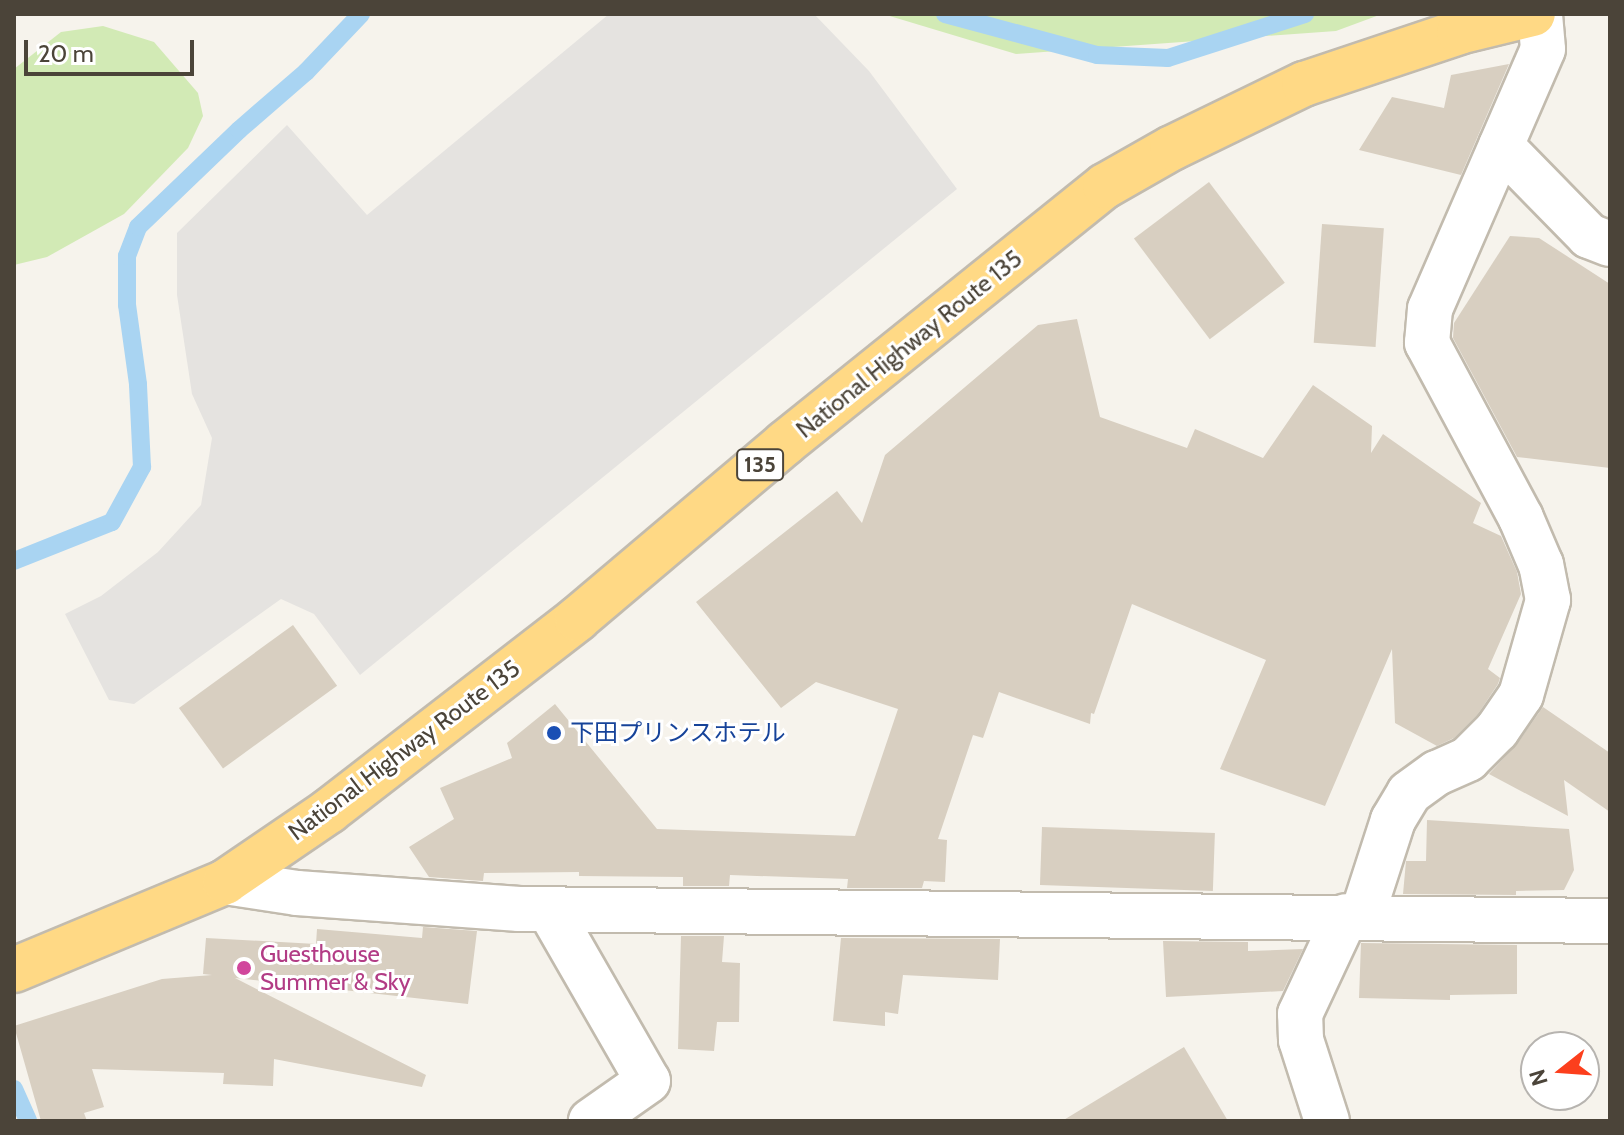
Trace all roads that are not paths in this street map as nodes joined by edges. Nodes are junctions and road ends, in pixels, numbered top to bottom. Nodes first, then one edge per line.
1 (1533, 14) edge
2 (1540, 14) edge
3 (1501, 146) junction
4 (1610, 244) edge
5 (225, 882) junction
6 (549, 909) junction
7 (1354, 916) junction
8 (1610, 921) edge
9 (14, 970) edge
10 (591, 1121) edge
11 (1327, 1121) edge

1 - 5 highway, National Highway Route 135 / 135
2 - 3 street
3 - 4 street
3 - 7 street
5 - 6 street
5 - 9 highway, National Highway Route 135 / 135
6 - 7 street
6 - 10 street
7 - 8 street
7 - 11 street

